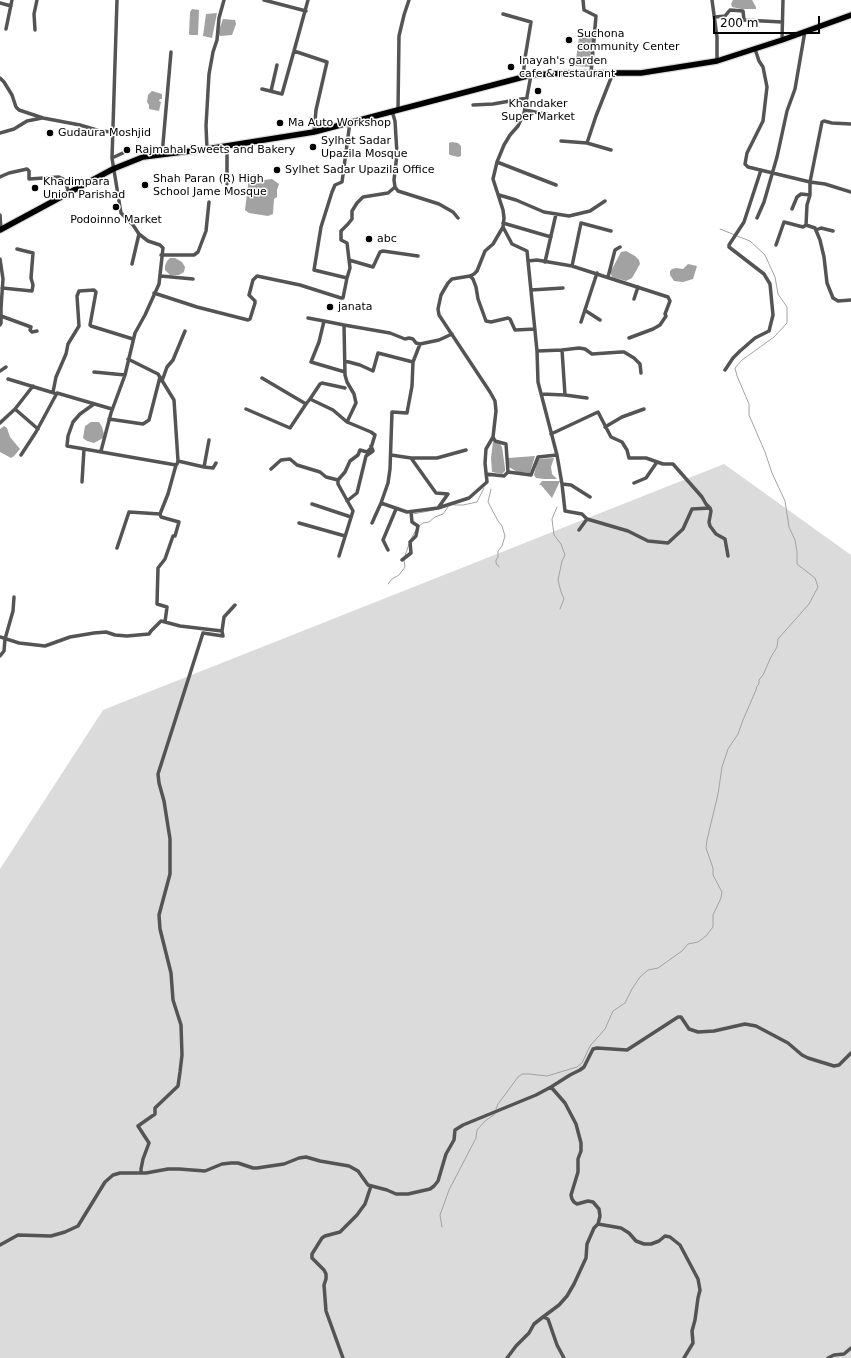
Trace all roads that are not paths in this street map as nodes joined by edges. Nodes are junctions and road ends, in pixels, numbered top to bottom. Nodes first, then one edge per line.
1 (12, 0) edge
2 (37, 0) edge
3 (117, 0) edge
4 (224, 0) edge
5 (264, 0) edge
6 (308, 0) edge
7 (409, 0) edge
8 (583, 0) edge
9 (712, 0) edge
10 (784, 0) edge
11 (0, 4) edge
12 (11, 6) junction
13 (306, 11) junction
14 (503, 14) dead end
15 (851, 15) edge
16 (715, 17) junction
17 (782, 22) junction
18 (6, 29) dead end
19 (35, 30) dead end
20 (805, 31) junction
21 (782, 40) junction
22 (755, 49) junction
23 (294, 51) junction
24 (171, 52) dead end
25 (717, 61) junction
26 (277, 65) dead end
27 (591, 73) junction
28 (613, 73) junction
29 (531, 75) junction
30 (523, 77) junction
31 (0, 78) edge
32 (262, 89) dead end
33 (271, 91) junction
34 (527, 98) junction
35 (473, 104) dead end
36 (525, 110) junction
37 (395, 111) junction
38 (43, 118) junction
39 (565, 118) dead end
40 (350, 122) junction
41 (851, 124) edge
42 (113, 132) junction
43 (314, 132) junction
44 (0, 133) edge
45 (561, 141) dead end
46 (587, 143) junction
47 (227, 146) junction
48 (207, 149) junction
49 (611, 150) dead end
50 (125, 152) dead end
51 (162, 155) junction
52 (112, 158) junction
53 (497, 162) junction
54 (113, 169) junction
55 (760, 170) junction
56 (773, 172) junction
57 (0, 177) edge
58 (810, 182) junction
59 (227, 184) dead end
60 (556, 185) dead end
61 (395, 187) junction
62 (851, 192) edge
63 (69, 193) junction
64 (499, 195) junction
65 (810, 195) junction
66 (605, 201) dead end
67 (209, 202) dead end
68 (792, 209) dead end
69 (556, 214) junction
70 (583, 214) junction
71 (0, 215) edge
72 (458, 218) dead end
73 (757, 218) dead end
74 (580, 224) junction
75 (503, 225) junction
76 (806, 225) junction
77 (0, 230) edge
78 (816, 230) junction
79 (611, 231) dead end
80 (833, 231) dead end
81 (139, 234) junction
82 (551, 237) junction
83 (776, 245) dead end
84 (620, 247) dead end
85 (17, 250) dead end
86 (161, 256) junction
87 (418, 256) dead end
88 (0, 259) edge
89 (349, 260) junction
90 (528, 261) junction
91 (545, 262) junction
92 (132, 264) dead end
93 (572, 266) junction
94 (597, 273) junction
95 (161, 276) junction
96 (470, 276) junction
97 (608, 277) junction
98 (347, 278) junction
99 (193, 279) dead end
100 (638, 287) junction
101 (2, 288) junction
102 (563, 288) dead end
103 (530, 290) junction
104 (154, 293) junction
105 (634, 299) dead end
106 (851, 300) edge
107 (0, 308) edge
108 (586, 311) junction
109 (1, 316) junction
110 (308, 318) dead end
111 (600, 320) dead end
112 (324, 321) junction
113 (581, 322) dead end
114 (0, 325) edge
115 (344, 325) junction
116 (535, 329) junction
117 (36, 331) dead end
118 (185, 331) dead end
119 (452, 334) junction
120 (629, 338) dead end
121 (133, 339) junction
122 (420, 344) junction
123 (562, 350) junction
124 (537, 351) junction
125 (128, 358) junction
126 (345, 361) junction
127 (413, 362) junction
128 (6, 367) dead end
129 (725, 370) dead end
130 (0, 371) edge
131 (94, 372) dead end
132 (345, 372) junction
133 (641, 373) dead end
134 (125, 376) junction
135 (262, 378) dead end
136 (8, 379) dead end
137 (161, 379) junction
138 (33, 386) junction
139 (345, 388) dead end
140 (53, 392) junction
141 (57, 394) junction
142 (541, 394) junction
143 (564, 395) junction
144 (587, 398) dead end
145 (310, 399) junction
146 (94, 404) junction
147 (306, 404) junction
148 (15, 409) junction
149 (112, 409) junction
150 (246, 409) dead end
151 (644, 409) dead end
152 (109, 419) junction
153 (347, 422) junction
154 (0, 423) edge
155 (605, 427) junction
156 (38, 429) junction
157 (551, 434) junction
158 (493, 437) junction
159 (209, 440) dead end
160 (371, 446) junction
161 (84, 449) junction
162 (466, 450) dead end
163 (101, 452) junction
164 (557, 454) junction
165 (21, 455) dead end
166 (391, 455) junction
167 (411, 458) junction
168 (657, 462) junction
169 (177, 463) junction
170 (216, 463) dead end
171 (204, 467) junction
172 (271, 470) dead end
173 (508, 472) junction
174 (486, 474) junction
175 (338, 480) junction
176 (82, 482) dead end
177 (634, 483) dead end
178 (562, 484) junction
179 (590, 497) dead end
180 (347, 501) junction
181 (381, 503) junction
182 (312, 504) dead end
183 (396, 508) junction
184 (438, 508) junction
185 (710, 508) junction
186 (411, 512) junction
187 (160, 514) junction
188 (352, 517) junction
189 (587, 519) junction
190 (299, 523) dead end
191 (372, 524) dead end
192 (579, 530) dead end
193 (346, 536) junction
194 (117, 548) dead end
195 (388, 550) dead end
196 (339, 556) dead end
197 (728, 556) dead end
198 (402, 560) dead end
199 (14, 598) dead end
200 (235, 605) dead end
201 (165, 622) junction
202 (222, 631) junction
203 (0, 637) edge
204 (5, 639) junction
205 (0, 656) edge
206 (851, 1053) edge
207 (553, 1089) junction
208 (141, 1173) junction
209 (371, 1186) junction
210 (598, 1224) junction
211 (0, 1245) edge
212 (543, 1317) junction
213 (851, 1348) edge
214 (343, 1358) edge
215 (507, 1358) edge
216 (564, 1358) edge
217 (684, 1358) edge
218 (828, 1358) edge

1 - 12 street
2 - 19 street
3 - 42 street
4 - 48 street
5 - 13 street
6 - 13 street
7 - 37 street
8 - 27 street
9 - 16 street
10 - 17 street
11 - 12 street
12 - 18 street
13 - 23 street
14 - 30 street
15 - 20 highway
16 - 17 street
16 - 25 street
17 - 21 street
20 - 21 highway
20 - 56 street
21 - 22 highway
22 - 25 highway
22 - 55 street
23 - 33 street
23 - 43 street
24 - 51 street
25 - 28 highway
26 - 33 street
27 - 28 highway
27 - 29 highway
28 - 46 street
29 - 30 highway
29 - 34 street
30 - 37 highway
31 - 38 street
32 - 33 street
34 - 35 street
34 - 36 street
36 - 39 street
36 - 53 street
37 - 40 highway
37 - 61 street
38 - 42 street
38 - 44 street
40 - 43 highway
40 - 98 street
41 - 58 street
42 - 52 street
43 - 47 highway
45 - 46 street
46 - 49 street
47 - 48 highway
47 - 59 street
48 - 51 highway
50 - 52 street
51 - 54 highway
52 - 54 street
53 - 60 street
53 - 64 street
54 - 63 highway
54 - 81 street
55 - 56 street
55 - 129 street
56 - 58 street
56 - 73 street
57 - 63 street
58 - 62 street
58 - 65 street
61 - 72 street
61 - 89 street
63 - 77 highway
64 - 69 street
64 - 75 street
65 - 68 street
65 - 76 street
66 - 70 street
67 - 86 street
69 - 70 street
69 - 82 street
70 - 74 street
71 - 77 street
74 - 79 street
74 - 93 street
75 - 82 street
75 - 90 street
75 - 96 street
76 - 78 street
76 - 83 street
78 - 80 street
78 - 106 street
81 - 86 street
81 - 92 street
82 - 91 street
84 - 97 street
85 - 101 street
86 - 95 street
87 - 89 street
88 - 101 street
89 - 98 street
90 - 91 street
90 - 103 street
91 - 93 street
93 - 94 street
94 - 97 street
94 - 108 street
95 - 99 street
95 - 104 street
96 - 116 street
96 - 119 street
97 - 100 street
98 - 104 street
100 - 105 street
100 - 120 street
101 - 107 street
102 - 103 street
103 - 116 street
104 - 121 street
107 - 109 street
108 - 111 street
108 - 113 street
109 - 114 street
109 - 117 street
110 - 112 street
112 - 115 street
112 - 132 street
115 - 122 street
115 - 126 street
116 - 124 street
118 - 137 street
119 - 122 street
119 - 158 street
121 - 125 street
121 - 140 street
122 - 127 street
123 - 124 street
123 - 133 street
123 - 143 street
124 - 142 street
125 - 134 street
125 - 137 street
126 - 127 street
126 - 132 street
127 - 166 street
128 - 130 street
131 - 134 street
132 - 153 street
134 - 149 street
135 - 147 street
136 - 138 street
137 - 152 street
137 - 169 street
138 - 140 street
138 - 148 street
139 - 145 street
140 - 141 street
141 - 146 street
141 - 156 street
142 - 143 street
142 - 157 street
143 - 144 street
145 - 147 street
145 - 153 street
146 - 149 street
146 - 161 street
147 - 150 street
148 - 154 street
148 - 156 street
149 - 152 street
151 - 155 street
152 - 163 street
153 - 160 street
155 - 157 street
155 - 168 street
156 - 165 street
157 - 164 street
158 - 173 street
158 - 174 street
159 - 171 street
160 - 175 street
160 - 180 street
161 - 163 street
161 - 176 street
162 - 167 street
163 - 169 street
164 - 173 street
164 - 178 street
166 - 167 street
166 - 181 street
167 - 184 street
168 - 177 street
168 - 185 street
169 - 171 street
169 - 187 street
170 - 171 street
172 - 175 street
173 - 174 street
174 - 184 street
175 - 180 street
178 - 179 street
178 - 189 street
180 - 188 street
181 - 183 street
181 - 191 street
182 - 188 street
183 - 186 street
183 - 195 street
184 - 186 street
185 - 189 street
185 - 197 street
186 - 198 street
187 - 194 street
187 - 201 street
188 - 193 street
189 - 192 street
190 - 193 street
193 - 196 street
199 - 204 street
200 - 202 street
201 - 202 street
201 - 204 street
202 - 208 street
203 - 204 street
204 - 205 street
206 - 207 street
207 - 209 street
207 - 210 street
208 - 209 street
208 - 211 street
209 - 214 street
210 - 212 street
210 - 217 street
212 - 215 street
212 - 216 street
213 - 218 street

